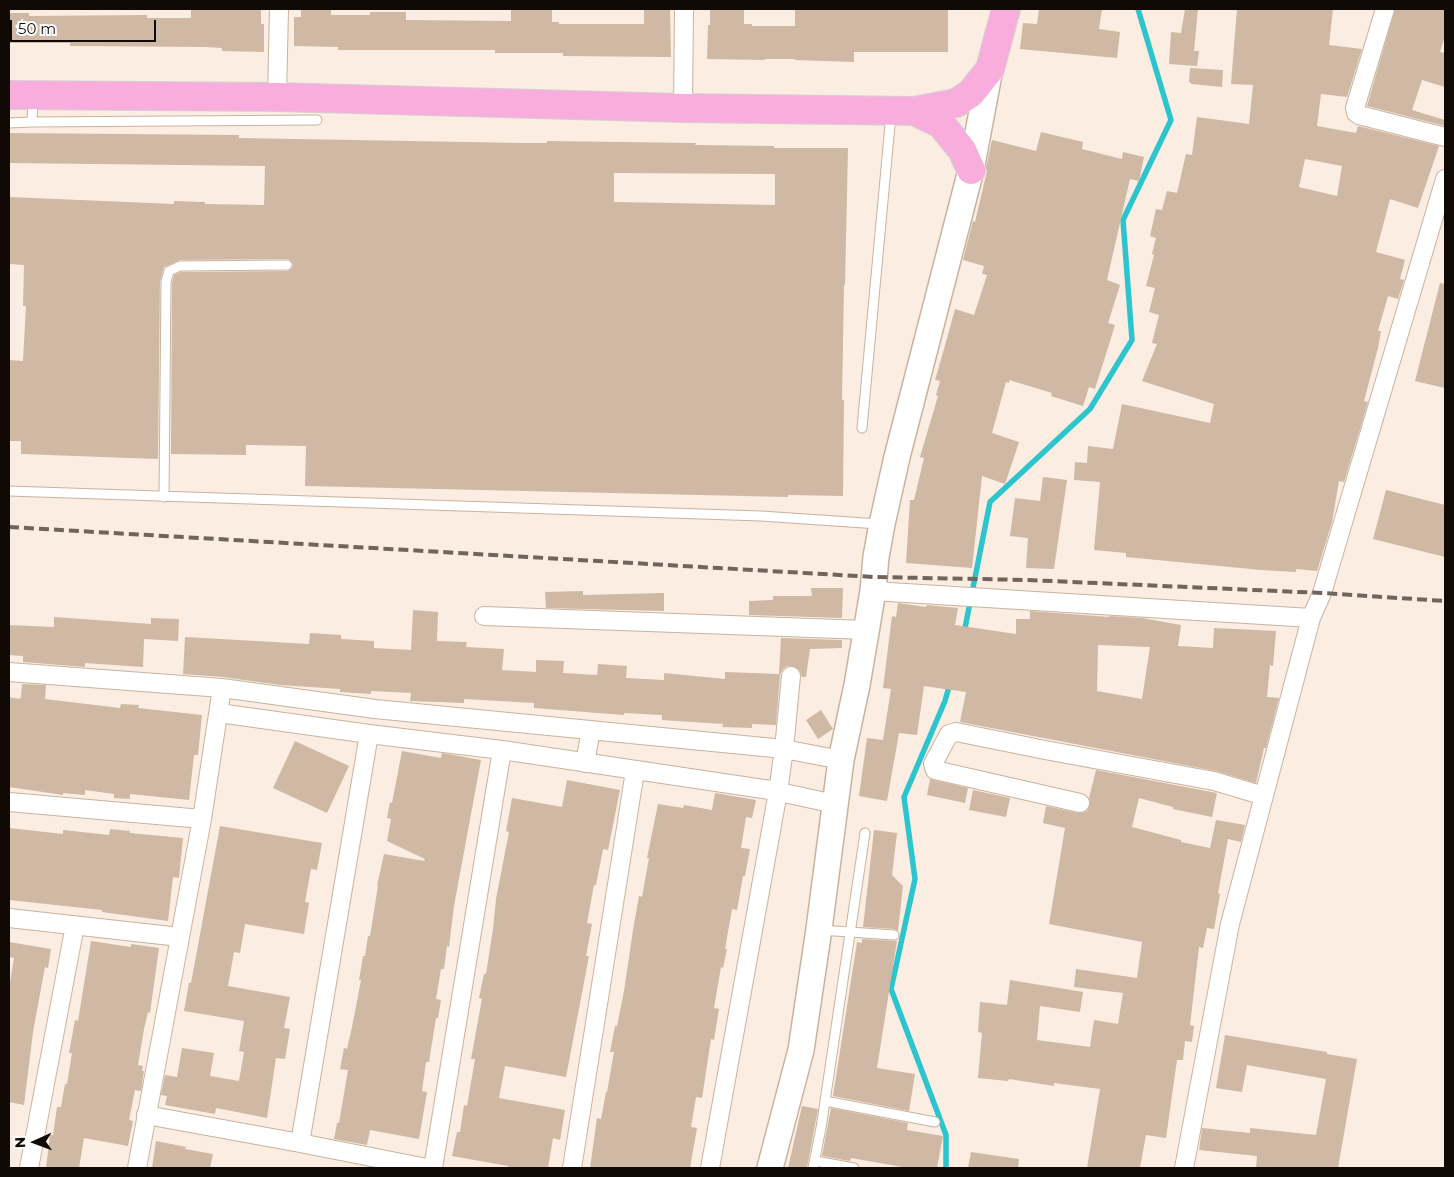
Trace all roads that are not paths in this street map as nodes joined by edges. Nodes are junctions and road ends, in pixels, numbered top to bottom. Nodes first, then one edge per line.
1 (279, 9) edge
2 (684, 9) edge
3 (1006, 9) edge
4 (1385, 9) edge
5 (990, 69) junction
6 (21, 95) edge
7 (277, 97) junction
8 (683, 108) junction
9 (903, 111) junction
10 (317, 120) dead end
11 (32, 122) junction
12 (9, 123) edge
13 (1445, 137) edge
14 (971, 170) junction
15 (1445, 179) edge
16 (287, 265) dead end
17 (862, 428) dead end
18 (9, 491) edge
19 (164, 497) junction
20 (882, 524) junction
21 (873, 591) junction
22 (484, 616) dead end
23 (1311, 618) junction
24 (866, 630) junction
25 (9, 672) edge
26 (791, 676) dead end
27 (222, 688) junction
28 (220, 713) junction
29 (591, 730) junction
30 (369, 734) junction
31 (784, 749) junction
32 (502, 750) junction
33 (841, 760) junction
34 (585, 763) junction
35 (636, 771) junction
36 (778, 792) junction
37 (1264, 796) junction
38 (9, 802) edge
39 (1080, 803) dead end
40 (835, 804) junction
41 (202, 819) junction
42 (865, 833) dead end
43 (9, 918) edge
44 (75, 925) junction
45 (820, 930) junction
46 (850, 932) junction
47 (894, 935) dead end
48 (180, 937) junction
49 (825, 1101) junction
50 (146, 1115) junction
51 (935, 1122) dead end
52 (300, 1143) junction
53 (814, 1165) edge
54 (29, 1168) edge
55 (137, 1168) edge
56 (427, 1168) edge
57 (432, 1168) edge
58 (572, 1168) edge
59 (710, 1168) edge
60 (770, 1168) edge
61 (854, 1168) edge
62 (1184, 1168) edge

1 - 7 street
2 - 8 street
3 - 5 highway
4 - 13 street
5 - 9 highway
5 - 14 main road
6 - 7 highway
6 - 11 lane
7 - 8 highway
8 - 9 highway
9 - 14 highway
9 - 17 lane
10 - 11 lane
11 - 12 lane
14 - 20 main road
15 - 23 street
16 - 19 lane
18 - 19 lane
19 - 20 lane
20 - 21 main road
21 - 23 street
21 - 24 main road
22 - 24 street
23 - 37 street
24 - 33 main road
25 - 27 street
26 - 31 street
27 - 28 street
27 - 29 street
28 - 30 street
28 - 41 street
29 - 31 street
29 - 34 street
30 - 32 street
30 - 52 street
31 - 33 street
31 - 36 street
32 - 34 street
32 - 57 street
33 - 40 main road
34 - 35 street
35 - 36 street
35 - 58 street
36 - 40 street
36 - 59 street
37 - 39 street
37 - 62 street
38 - 41 street
40 - 45 main road
41 - 48 street
42 - 46 lane
43 - 44 street
44 - 48 street
44 - 54 street
45 - 46 lane
45 - 60 main road
46 - 47 lane
46 - 49 lane
48 - 50 street
49 - 51 lane
49 - 53 lane
50 - 52 street
50 - 55 street
52 - 56 street
53 - 61 lane

